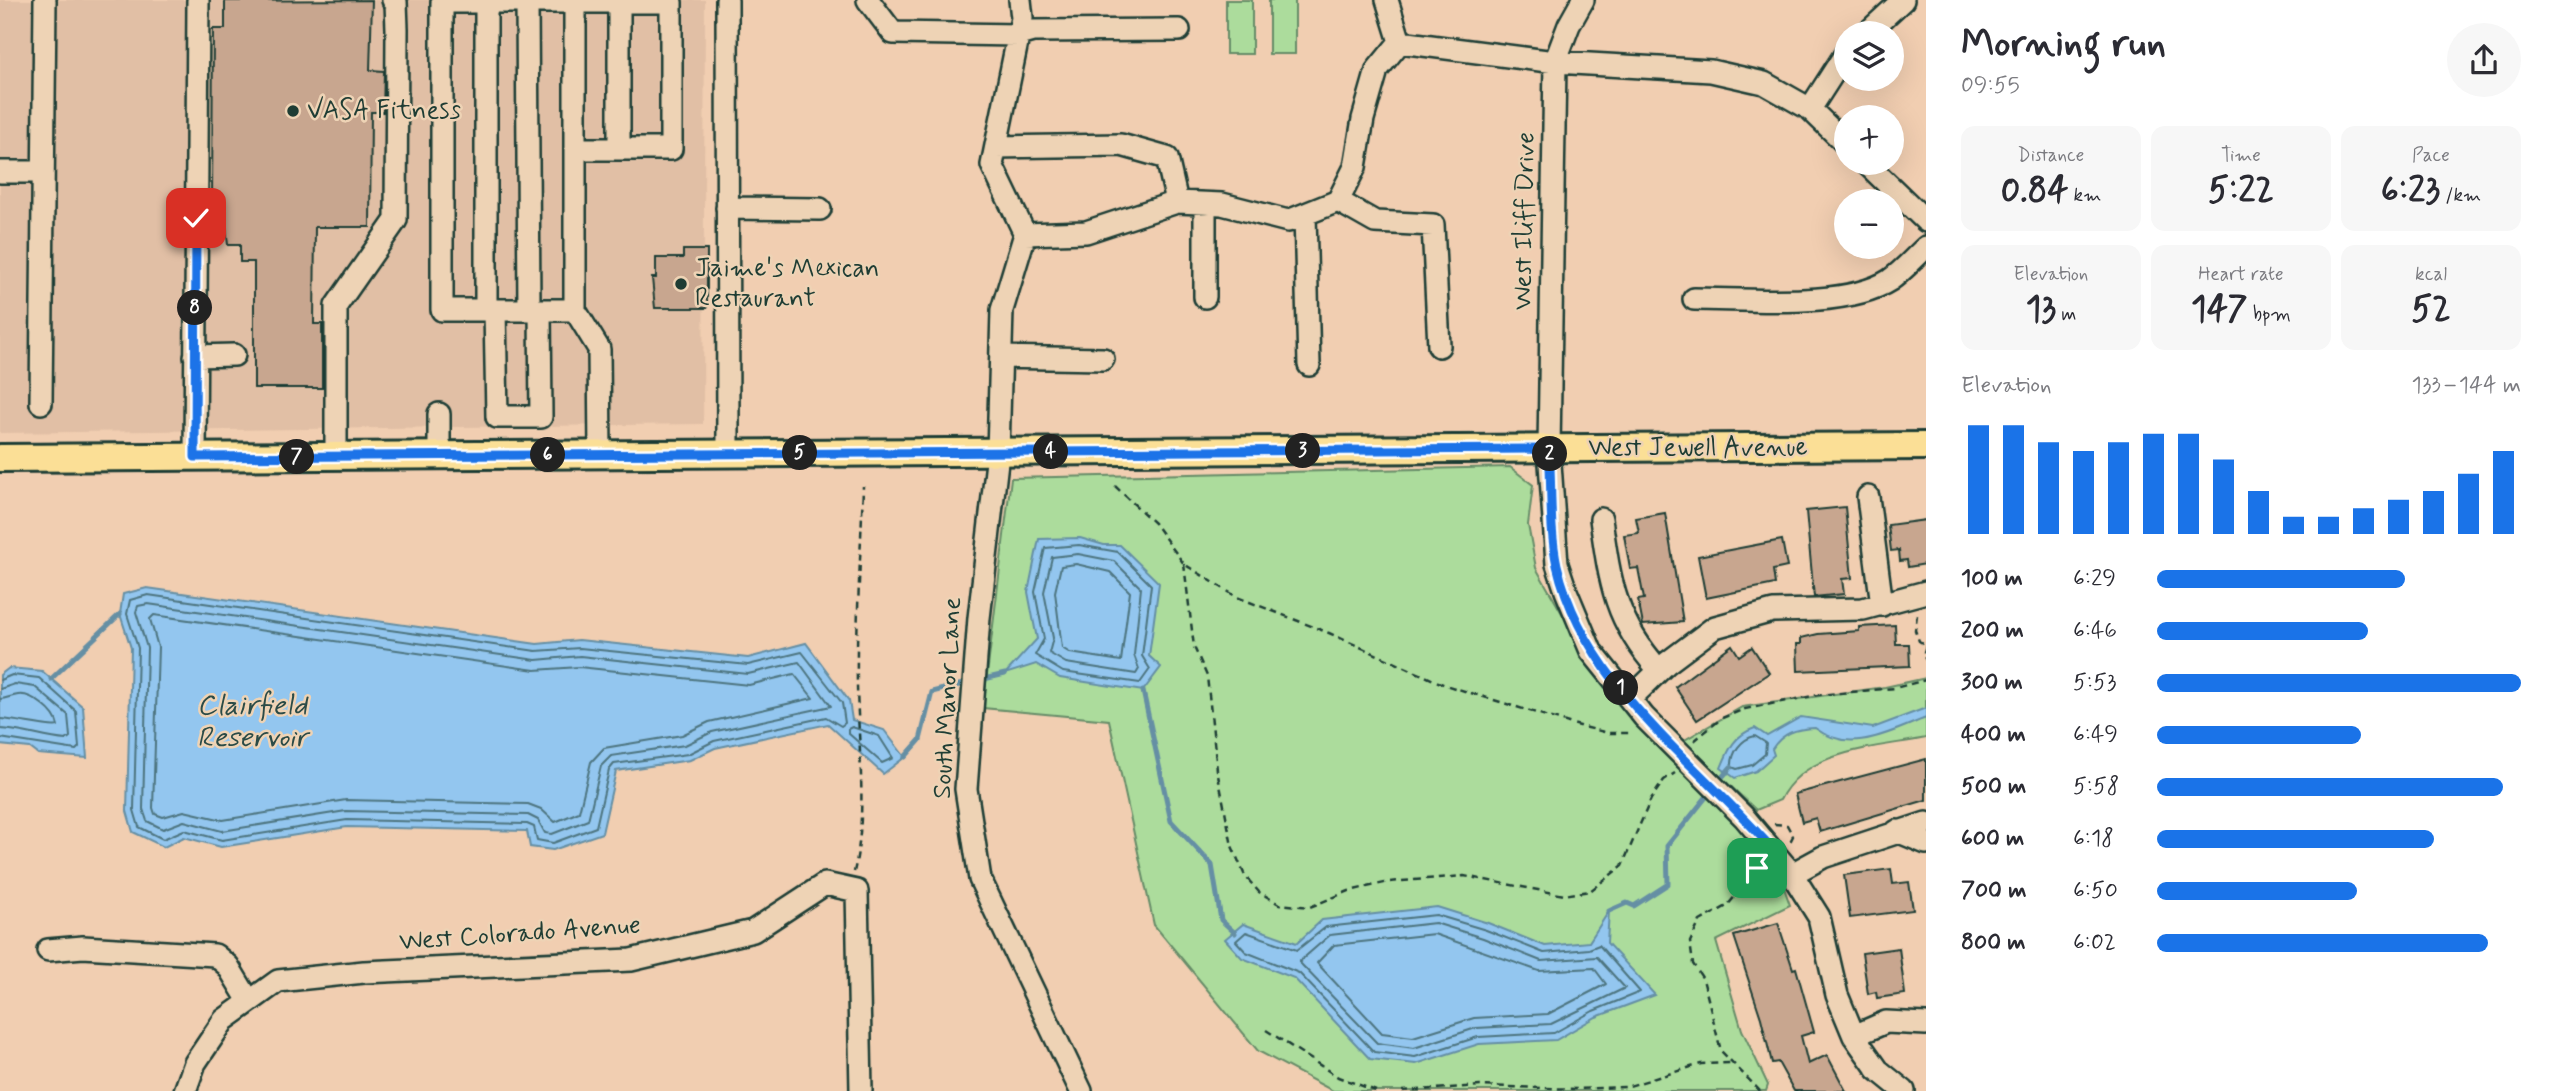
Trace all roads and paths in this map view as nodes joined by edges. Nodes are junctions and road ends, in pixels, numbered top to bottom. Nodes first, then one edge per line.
1 (46, 0) edge
2 (198, 0) edge
3 (393, 0) edge
4 (727, 0) edge
5 (868, 0) edge
6 (1387, 0) edge
7 (1583, 0) edge
8 (1903, 0) edge
9 (486, 2) junction
10 (527, 2) junction
11 (575, 2) junction
12 (619, 2) junction
13 (1020, 18) edge
14 (1880, 21) edge
15 (1179, 30) dead end
16 (1399, 42) junction
17 (1555, 62) junction
18 (1834, 71) edge
19 (1810, 108) junction
20 (1834, 132) edge
21 (996, 147) junction
22 (575, 149) junction
23 (620, 149) junction
24 (0, 172) edge
25 (42, 172) junction
26 (1878, 175) edge
27 (1338, 201) junction
28 (1177, 202) junction
29 (1205, 204) junction
30 (727, 208) junction
31 (820, 209) dead end
32 (1305, 215) junction
33 (1926, 221) edge
34 (1026, 234) junction
35 (1926, 247) edge
36 (1205, 297) dead end
37 (1695, 299) dead end
38 (491, 310) junction
39 (534, 310) junction
40 (575, 310) junction
41 (1439, 346) dead end
42 (234, 355) dead end
43 (195, 356) junction
44 (1001, 357) junction
45 (1103, 359) dead end
46 (1309, 365) dead end
47 (41, 402) dead end
48 (439, 414) dead end
49 (1926, 446) edge
50 (1549, 449) junction
51 (727, 453) junction
52 (998, 453) junction
53 (600, 454) junction
54 (439, 455) junction
55 (336, 456) junction
56 (195, 457) junction
57 (0, 458) edge
58 (863, 486) dead end
59 (1115, 486) dead end
60 (1868, 498) dead end
61 (1601, 519) dead end
62 (1184, 565) junction
63 (1922, 593) edge
64 (1882, 605) junction
65 (1926, 646) edge
66 (1926, 660) edge
67 (1659, 670) junction
68 (1926, 680) edge
69 (1630, 699) junction
70 (1630, 733) dead end
71 (1685, 758) junction
72 (1926, 823) edge
73 (1897, 831) junction
74 (1926, 843) edge
75 (1776, 853) junction
76 (1792, 874) junction
77 (854, 890) junction
78 (48, 950) dead end
79 (249, 1001) junction
80 (1926, 1024) edge
81 (1266, 1030) dead end
82 (1854, 1036) junction
83 (1732, 1063) junction
84 (185, 1091) edge
85 (861, 1091) edge
86 (1082, 1091) edge
87 (1376, 1091) edge
88 (1402, 1091) edge
89 (1760, 1091) edge
90 (1904, 1091) edge

1 - 25 street
2 - 43 street
3 - 55 street
4 - 30 street
5 - 13 street
6 - 16 street
7 - 17 street, West Iliff Drive
8 - 14 street
9 - 10 street
9 - 38 street
9 - 38 street
10 - 11 street
10 - 39 street
11 - 12 street
11 - 22 street
12 - 23 street
12 - 23 street
13 - 15 street
13 - 21 street
16 - 17 street
16 - 27 street
17 - 19 street
17 - 50 street, West Iliff Drive
18 - 19 street
19 - 20 street
21 - 28 street
21 - 34 street
22 - 23 street
22 - 40 street
24 - 25 street
25 - 47 street
26 - 33 street
27 - 32 street
27 - 41 street
28 - 29 street
28 - 34 street
29 - 32 street
29 - 36 street
30 - 31 street
30 - 51 street
32 - 46 street
34 - 44 street, South Manor Lane
35 - 37 street
38 - 39 street
38 - 39 street
39 - 40 street
40 - 53 street
42 - 43 street
43 - 56 street
44 - 45 street
44 - 52 street, South Manor Lane
48 - 54 street
49 - 50 main road, West Jewell Avenue
50 - 52 main road, West Jewell Avenue
50 - 69 street, West Iliff Drive
51 - 52 main road, West Jewell Avenue
51 - 53 main road, West Jewell Avenue
52 - 86 street, South Manor Lane
53 - 54 main road, West Jewell Avenue
54 - 55 main road, West Jewell Avenue
55 - 56 main road, West Jewell Avenue
56 - 57 main road, West Jewell Avenue
58 - 77 path
59 - 62 path
60 - 64 street
61 - 67 street
62 - 70 path
62 - 71 path
63 - 64 street
63 - 65 path
64 - 67 street
65 - 66 path
67 - 69 street
68 - 71 path
69 - 71 street, West Iliff Drive
71 - 75 street, West Iliff Drive
72 - 73 street
73 - 74 street
73 - 76 street
75 - 76 street, West Iliff Drive
75 - 83 path
76 - 82 street, West Iliff Drive
77 - 79 street, West Colorado Avenue
77 - 85 street
78 - 79 street
79 - 84 street, West Colorado Avenue
80 - 82 street
81 - 87 path
82 - 90 street, West Iliff Drive
83 - 88 path
83 - 89 path

